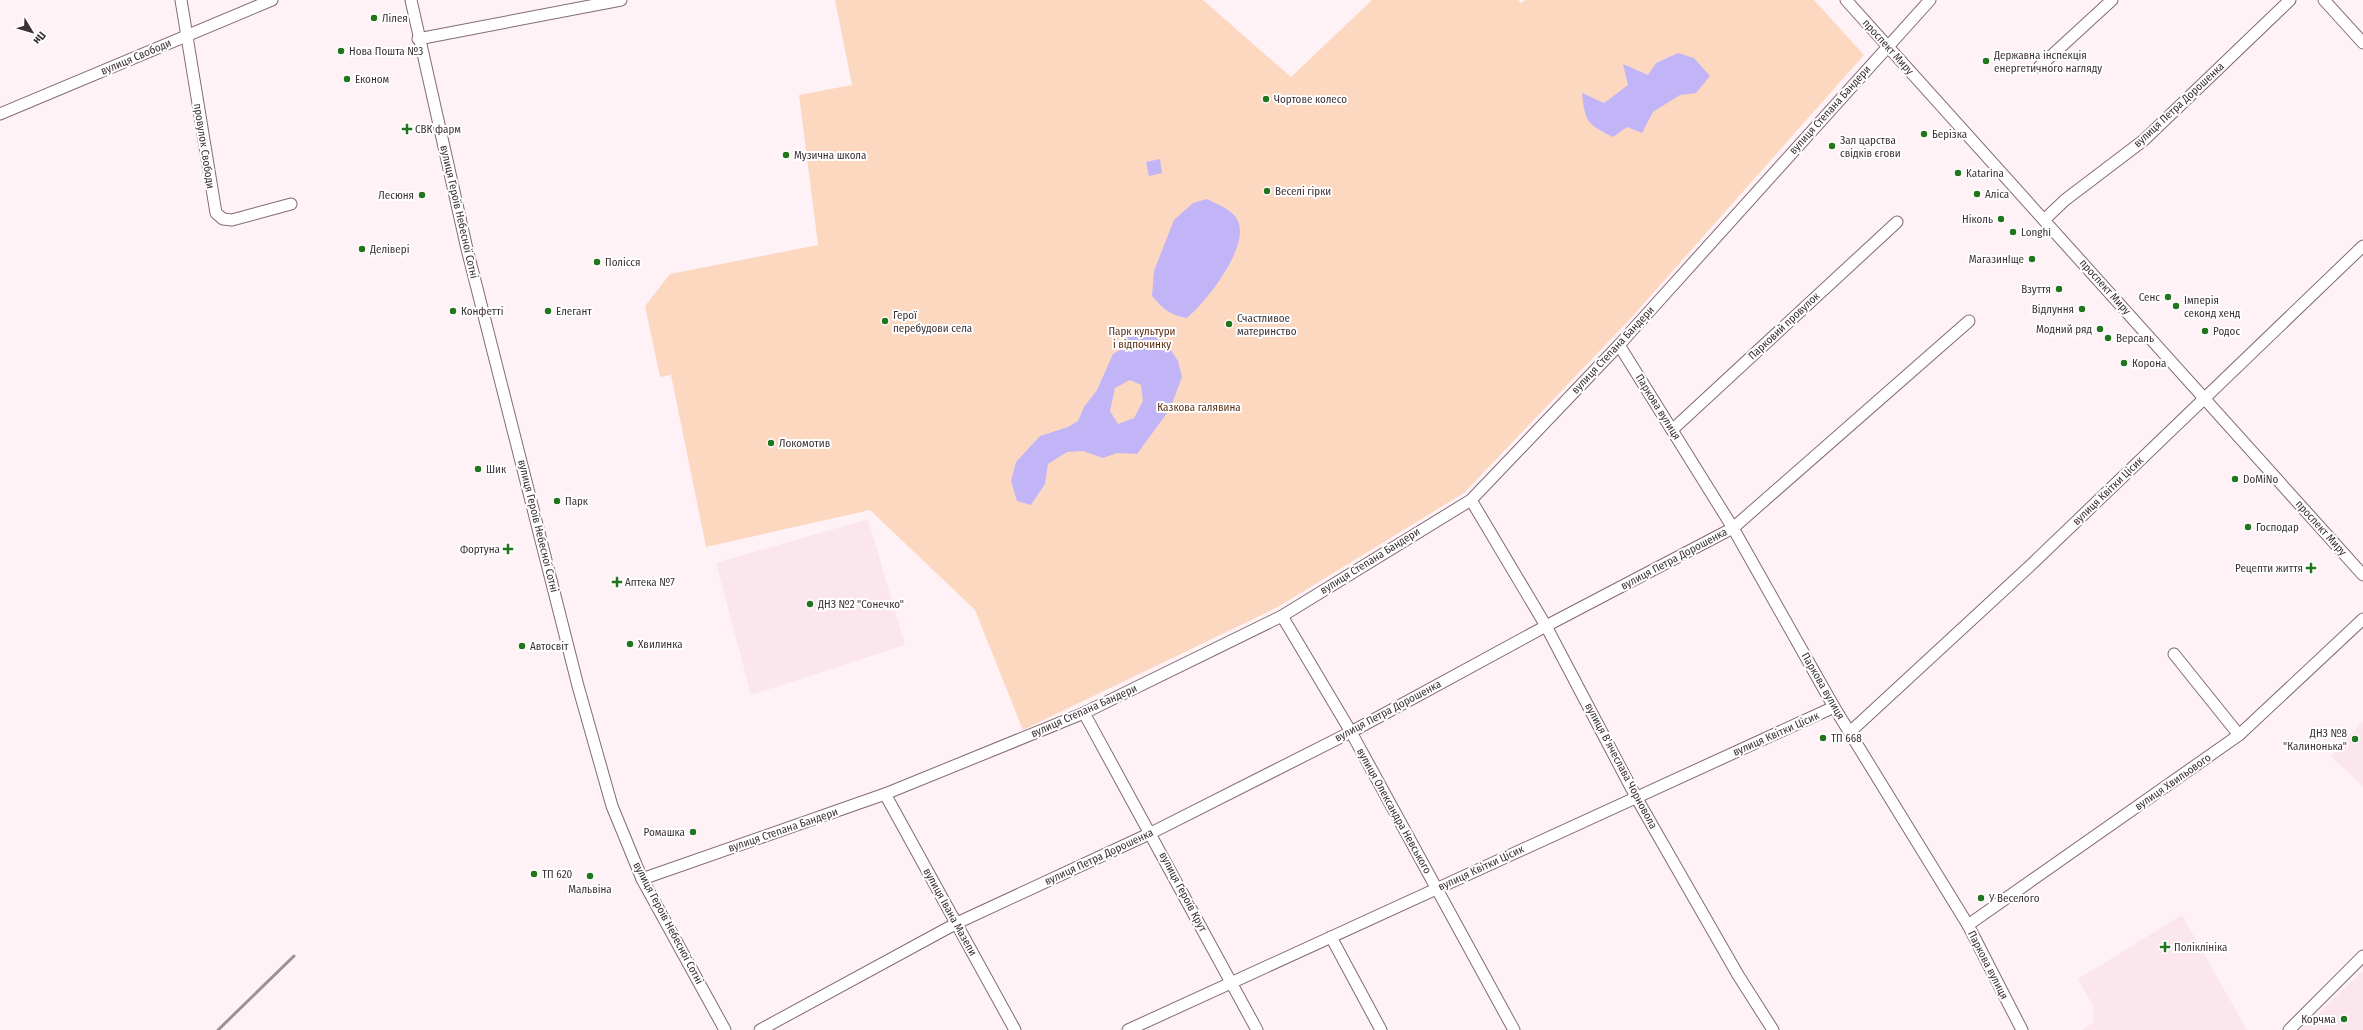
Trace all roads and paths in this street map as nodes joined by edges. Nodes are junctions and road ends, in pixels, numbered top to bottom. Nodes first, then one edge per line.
1 (181, 0) edge
2 (272, 0) edge
3 (411, 0) edge
4 (621, 0) edge
5 (1846, 0) edge
6 (1930, 0) edge
7 (2112, 0) edge
8 (2290, 0) edge
9 (2324, 0) edge
10 (187, 35) junction
11 (418, 39) junction
12 (2363, 43) edge
13 (1887, 46) junction
14 (2039, 67) dead end
15 (0, 114) edge
16 (292, 204) dead end
17 (2044, 220) junction
18 (1897, 222) dead end
19 (2363, 246) edge
20 (1969, 321) dead end
21 (1619, 345) junction
22 (2205, 399) junction
23 (1672, 430) junction
24 (1470, 500) junction
25 (1733, 528) junction
26 (2363, 575) edge
27 (1282, 616) junction
28 (2363, 619) edge
29 (1546, 626) junction
30 (2174, 654) dead end
31 (1834, 707) junction
32 (1084, 714) junction
33 (1351, 732) junction
34 (1850, 732) junction
35 (2239, 736) junction
36 (885, 794) junction
37 (1636, 797) junction
38 (1151, 833) junction
39 (642, 879) junction
40 (1437, 889) junction
41 (957, 923) junction
42 (1968, 926) junction
43 (1330, 937) junction
44 (2363, 956) edge
45 (1231, 983) junction
46 (1136, 1028) edge
47 (725, 1030) edge
48 (760, 1030) edge
49 (1015, 1030) edge
50 (1257, 1030) edge
51 (1381, 1030) edge
52 (1514, 1030) edge
53 (1773, 1030) edge
54 (2022, 1030) edge
55 (2289, 1030) edge

1 - 10 street, провулок Свободи
2 - 10 street, вулиця Свободи
3 - 11 street, вулиця Героїв Небесної Сотні
4 - 11 street
5 - 13 street, проспект Миру
6 - 13 street, вулиця Степана Бандери
7 - 14 street
8 - 17 street, вулиця Петра Дорошенка
9 - 12 street
10 - 15 street, вулиця Свободи
10 - 16 street, провулок Свободи
11 - 39 street, вулиця Героїв Небесної Сотні
13 - 17 street, проспект Миру
13 - 21 street, вулиця Степана Бандери
17 - 22 street, проспект Миру
18 - 23 street, Парковий провулок
19 - 22 street, вулиця Квітки Цісик
20 - 25 street, вулиця Петра Дорошенка
21 - 23 street, Паркова вулиця
21 - 24 street, вулиця Степана Бандери
22 - 26 street, проспект Миру
22 - 34 street, вулиця Квітки Цісик
23 - 25 street, Паркова вулиця
24 - 27 street, вулиця Степана Бандери
24 - 29 street, вулиця Вʼячеслава Чорновола
25 - 29 street, вулиця Петра Дорошенка
25 - 31 street, Паркова вулиця
27 - 32 street, вулиця Степана Бандери
27 - 33 street, вулиця Олександра Невського
28 - 35 street, вулиця Хвильового
29 - 33 street, вулиця Петра Дорошенка
29 - 37 street, вулиця Вʼячеслава Чорновола
30 - 35 street
31 - 34 street, Паркова вулиця
31 - 37 street, вулиця Квітки Цісик
32 - 36 street, вулиця Степана Бандери
32 - 38 street, вулиця Героїв Крут
33 - 38 street, вулиця Петра Дорошенка
33 - 40 street, вулиця Олександра Невського
34 - 42 street, Паркова вулиця
35 - 42 street, вулиця Хвильового
36 - 39 street, вулиця Степана Бандери
36 - 41 street, вулиця Івана Мазепи
37 - 40 street, вулиця Квітки Цісик
37 - 53 street, вулиця Вʼячеслава Чорновола
38 - 41 street, вулиця Петра Дорошенка
38 - 45 street, вулиця Героїв Крут
39 - 47 street, вулиця Героїв Небесної Сотні
40 - 43 street, вулиця Квітки Цісик
40 - 52 street, вулиця Олександра Невського
41 - 48 street, вулиця Петра Дорошенка
41 - 49 street, вулиця Івана Мазепи
42 - 54 street, Паркова вулиця
43 - 45 street, вулиця Квітки Цісик
43 - 51 street
44 - 55 street
45 - 46 street, вулиця Квітки Цісик
45 - 50 street, вулиця Героїв Крут

